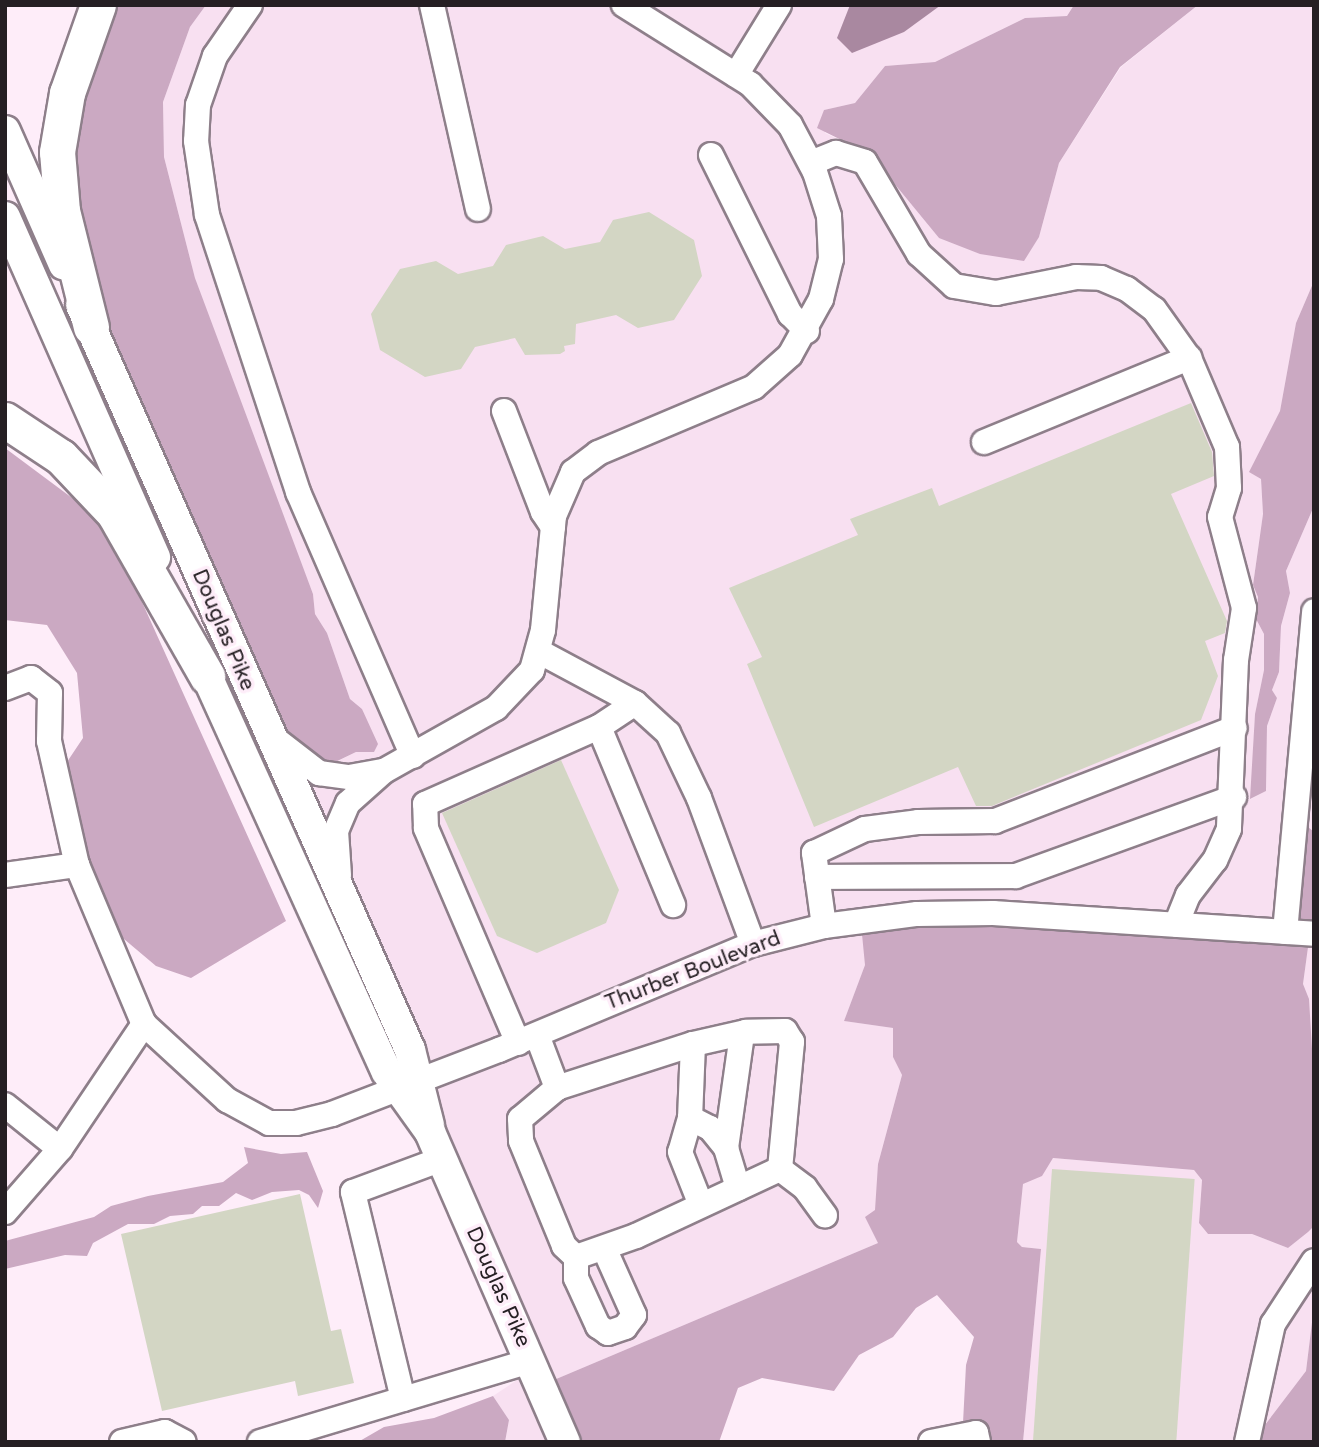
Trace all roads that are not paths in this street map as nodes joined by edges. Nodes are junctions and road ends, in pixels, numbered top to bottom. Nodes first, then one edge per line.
1 (98, 5) edge
2 (250, 5) edge
3 (432, 5) edge
4 (624, 5) edge
5 (779, 5) edge
6 (736, 75) junction
7 (5, 131) edge
8 (711, 155) dead end
9 (811, 163) junction
10 (478, 209) dead end
11 (5, 217) edge
12 (91, 327) junction
13 (807, 331) junction
14 (1189, 358) junction
15 (504, 411) dead end
16 (5, 420) edge
17 (984, 442) dead end
18 (553, 527) junction
19 (1314, 611) edge
20 (540, 652) junction
21 (206, 676) junction
22 (5, 688) edge
23 (635, 703) junction
24 (598, 727) junction
25 (1235, 728) junction
26 (267, 730) junction
27 (413, 756) junction
28 (384, 771) junction
29 (1234, 797) junction
30 (77, 865) junction
31 (816, 865) junction
32 (5, 874) edge
33 (343, 896) junction
34 (673, 905) dead end
35 (1176, 925) junction
36 (824, 926) junction
37 (1285, 932) junction
38 (1314, 934) edge
39 (753, 944) junction
40 (144, 1024) junction
41 (742, 1034) junction
42 (527, 1039) junction
43 (693, 1044) junction
44 (409, 1085) junction
45 (557, 1088) junction
46 (5, 1105) edge
47 (690, 1118) junction
48 (726, 1147) junction
49 (60, 1149) junction
50 (442, 1159) junction
51 (780, 1169) junction
52 (738, 1188) junction
53 (701, 1205) junction
54 (5, 1212) edge
55 (825, 1216) dead end
56 (604, 1248) junction
57 (576, 1257) junction
58 (1314, 1261) edge
59 (530, 1361) junction
60 (403, 1399) junction
61 (122, 1442) edge
62 (184, 1442) edge
63 (260, 1442) edge
64 (565, 1442) edge
65 (931, 1442) edge
66 (978, 1442) edge
67 (1247, 1442) edge

1 - 12 highway
2 - 27 street
3 - 10 street
4 - 6 street
5 - 6 street
6 - 9 street
7 - 12 main road, Douglas Pike
8 - 13 street
9 - 13 street
9 - 14 street
11 - 21 main road, Douglas Pike
12 - 26 main road, Douglas Pike
13 - 18 street
14 - 17 street
14 - 25 street
15 - 18 street
16 - 21 highway
18 - 20 street
19 - 37 street
20 - 23 street
20 - 27 street
21 - 44 main road, Douglas Pike
22 - 30 street
23 - 24 street
23 - 39 street
24 - 34 street
24 - 42 street
25 - 29 street
25 - 31 street
26 - 28 street
26 - 33 main road, Douglas Pike
27 - 28 street
28 - 33 street
29 - 31 street
29 - 35 street
30 - 32 street
30 - 40 street
31 - 36 street
33 - 44 main road, Douglas Pike
35 - 36 street, Thurber Boulevard
35 - 37 street, Thurber Boulevard
36 - 39 street, Thurber Boulevard
37 - 38 street, Thurber Boulevard
39 - 42 street, Thurber Boulevard
40 - 44 street, Thurber Boulevard
40 - 49 street
41 - 43 street
41 - 48 street
41 - 51 street
42 - 44 street, Thurber Boulevard
42 - 45 street
43 - 45 street
43 - 47 street
44 - 50 main road, Douglas Pike
45 - 57 street
46 - 49 street
47 - 48 street
47 - 53 street
48 - 52 street
49 - 54 street
50 - 59 main road, Douglas Pike
50 - 60 street
51 - 52 street
51 - 55 street
52 - 53 street
53 - 56 street
56 - 57 street
56 - 57 street
58 - 67 street
59 - 60 street
59 - 64 main road, Douglas Pike
60 - 63 street
61 - 62 street
65 - 66 street

